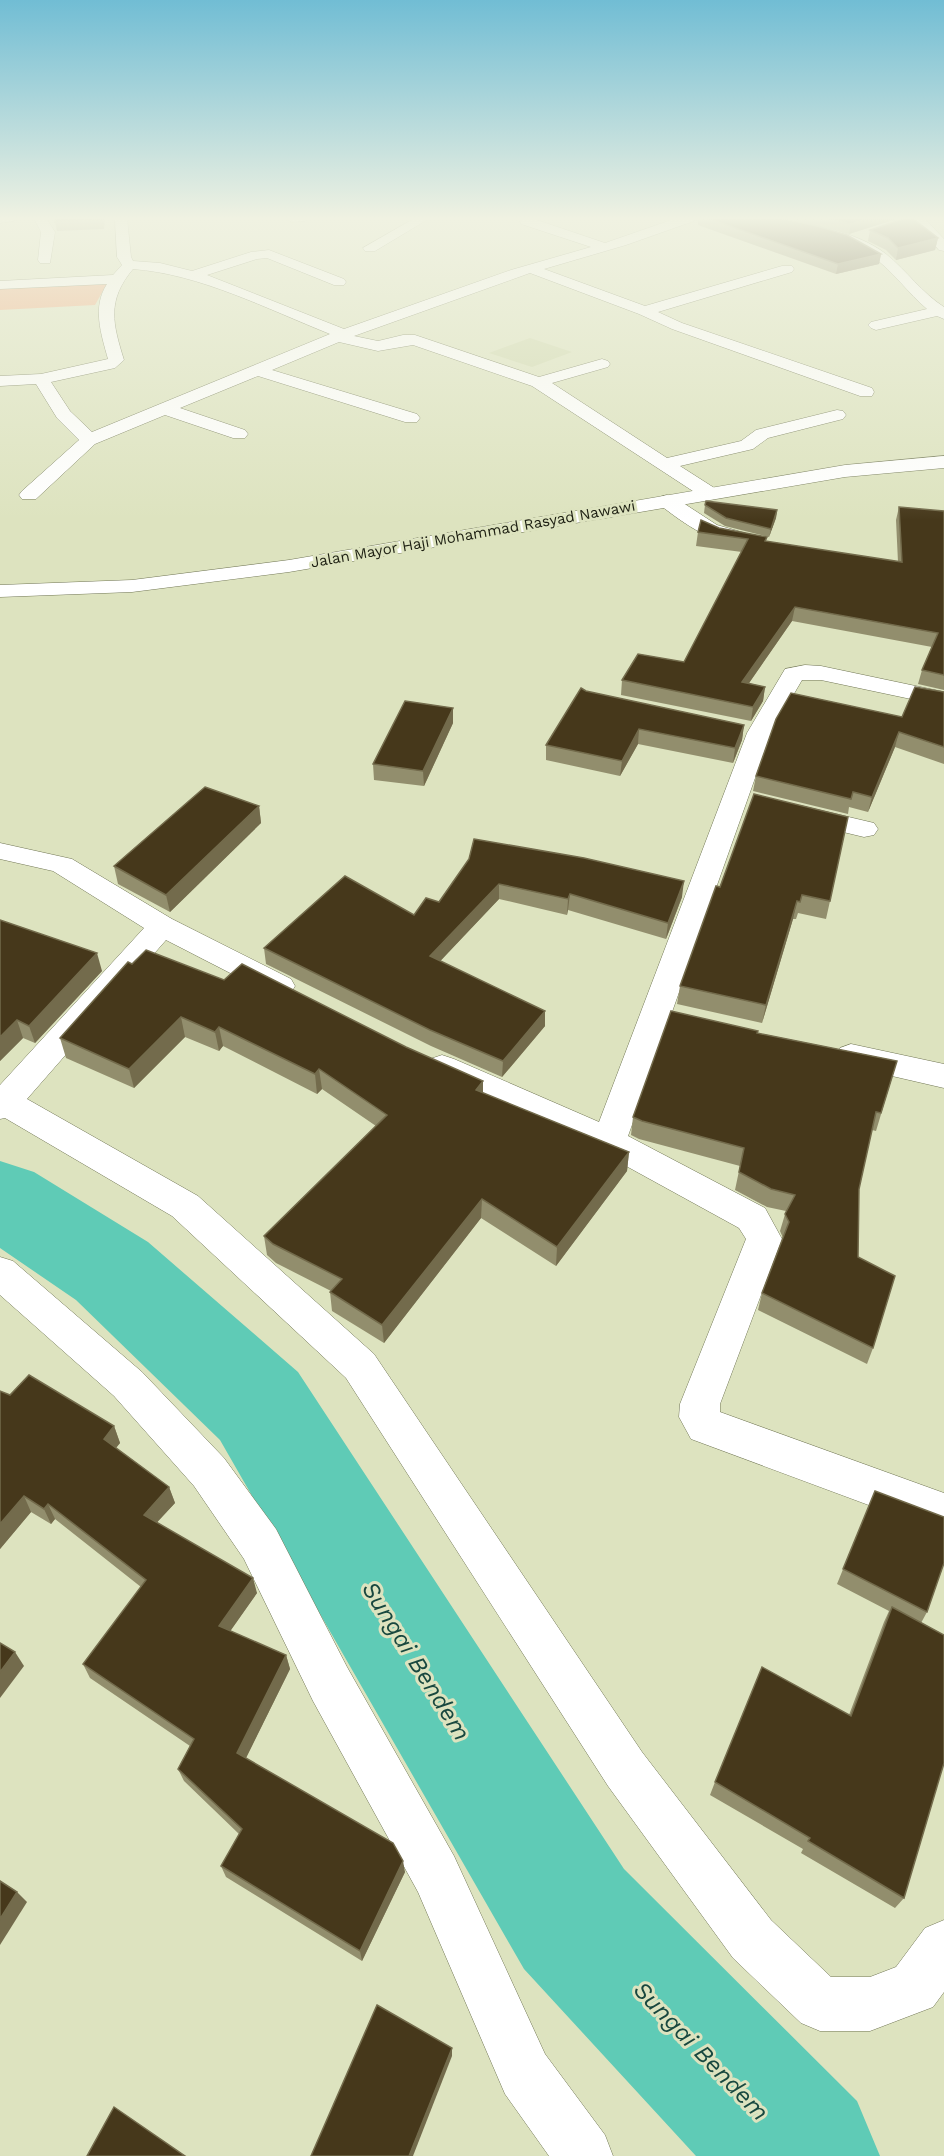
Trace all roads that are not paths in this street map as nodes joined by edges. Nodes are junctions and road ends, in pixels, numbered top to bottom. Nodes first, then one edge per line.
1 (104, 319) edge
2 (302, 319) edge
3 (389, 319) edge
4 (662, 319) edge
5 (908, 319) edge
6 (876, 325) dead end
7 (342, 335) junction
8 (602, 364) dead end
9 (256, 370) junction
10 (41, 379) junction
11 (0, 381) edge
12 (538, 382) junction
13 (866, 392) dead end
14 (166, 409) junction
15 (837, 415) dead end
16 (411, 418) dead end
17 (239, 434) dead end
18 (88, 440) junction
19 (944, 462) edge
20 (665, 464) junction
21 (709, 493) junction
22 (29, 495) dead end
23 (667, 501) junction
24 (758, 542) edge
25 (0, 591) edge
26 (944, 699) edge
27 (759, 804) junction
28 (864, 829) dead end
29 (0, 851) edge
30 (162, 926) junction
31 (303, 997) edge
32 (656, 1012) junction
33 (690, 1020) edge
34 (824, 1051) edge
35 (418, 1056) edge
36 (944, 1076) edge
37 (2, 1102) edge
38 (609, 1141) junction
39 (0, 1272) edge
40 (944, 1513) edge
41 (944, 1947) edge
42 (584, 2156) edge

1 - 10 street
2 - 7 street
3 - 7 street
4 - 13 street
5 - 6 street
7 - 9 street
7 - 12 street
8 - 12 street
9 - 14 street
9 - 16 street
10 - 11 street
10 - 18 street
12 - 20 street
14 - 17 street
14 - 18 street
15 - 20 street
18 - 22 street
19 - 21 street, Jalan Mayor Haji Mohammad Rasyad Nawawi
20 - 21 street
21 - 23 street, Jalan Mayor Haji Mohammad Rasyad Nawawi
23 - 24 street
23 - 25 street, Jalan Mayor Haji Mohammad Rasyad Nawawi
26 - 27 street
27 - 28 street
27 - 32 street
29 - 30 street
30 - 31 street
30 - 37 street
32 - 33 street
32 - 38 street
34 - 36 street
35 - 38 street
37 - 41 street
38 - 40 street
39 - 42 street

